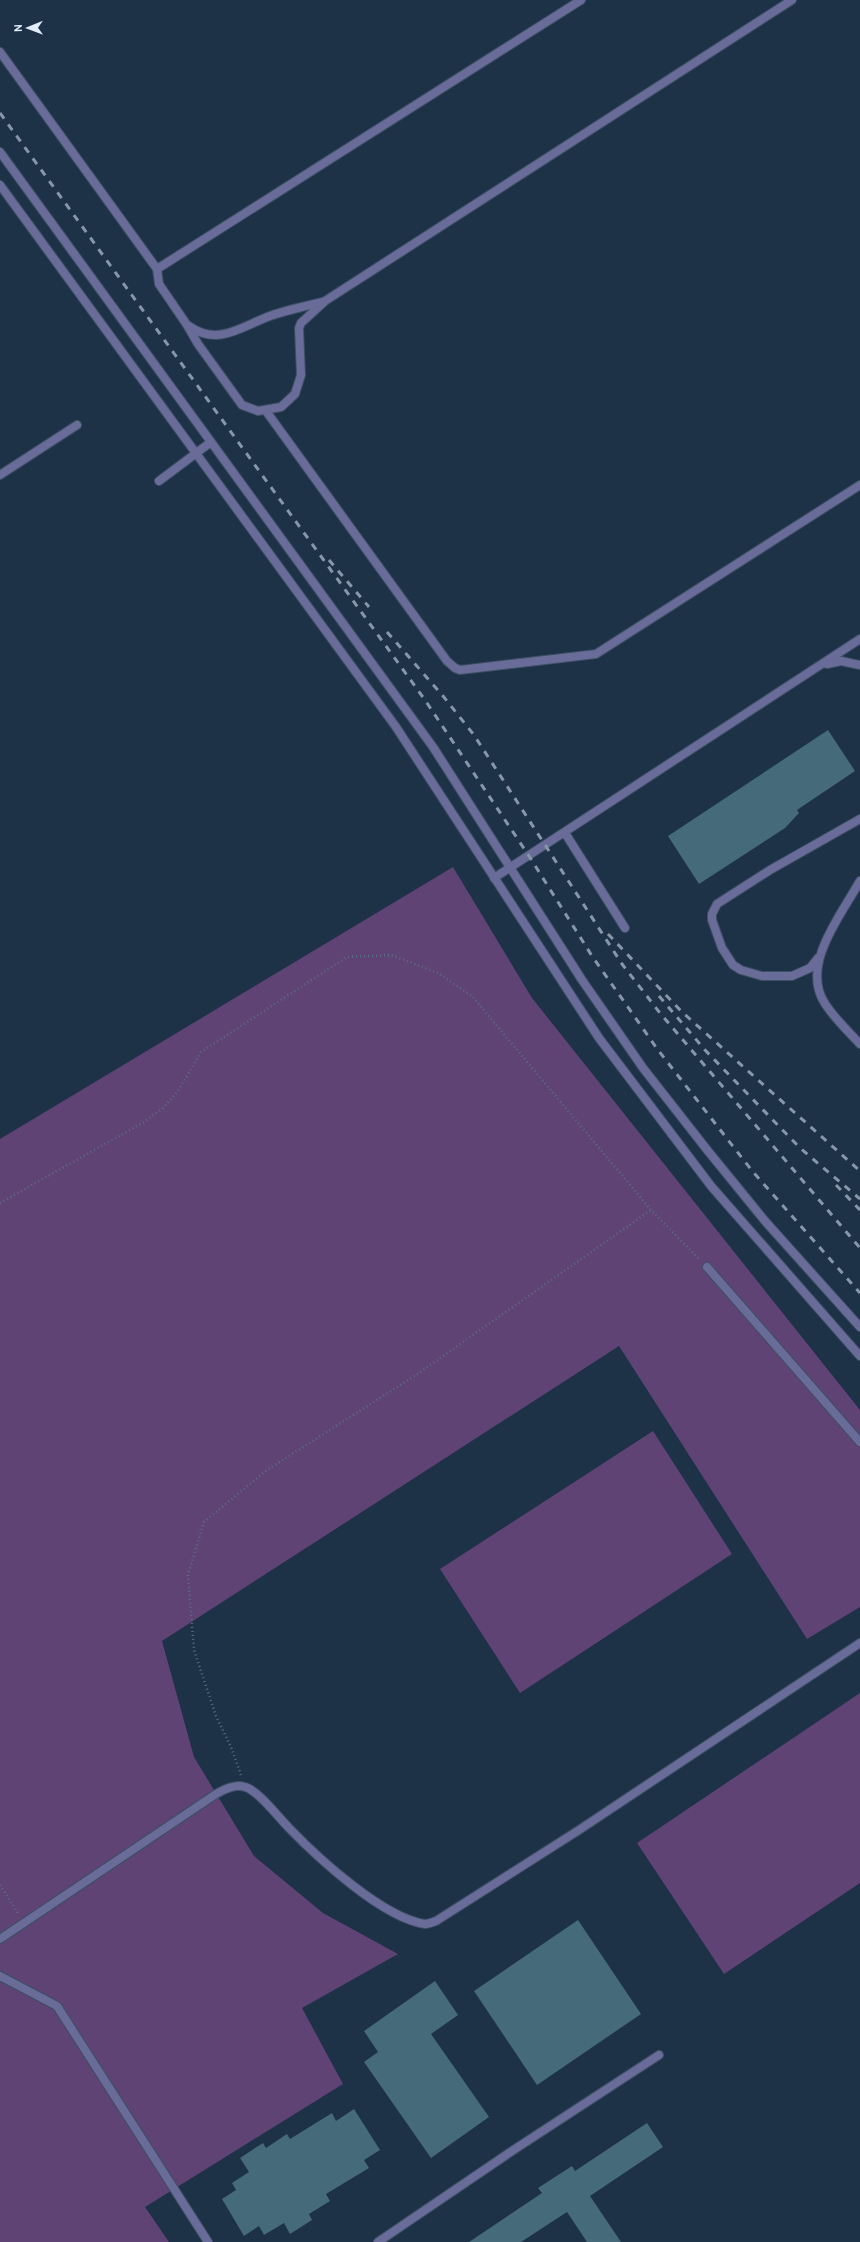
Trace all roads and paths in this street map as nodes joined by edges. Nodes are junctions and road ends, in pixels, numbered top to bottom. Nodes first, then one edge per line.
1 (581, 0) edge
2 (792, 0) edge
3 (0, 52) edge
4 (0, 152) edge
5 (0, 185) edge
6 (157, 269) junction
7 (325, 301) junction
8 (187, 324) junction
9 (266, 411) junction
10 (77, 426) dead end
11 (212, 442) junction
12 (196, 454) junction
13 (0, 476) edge
14 (159, 481) dead end
15 (860, 485) edge
16 (860, 640) edge
17 (860, 665) edge
18 (815, 668) junction
19 (860, 819) edge
20 (565, 833) junction
21 (510, 868) junction
22 (494, 878) junction
23 (860, 881) edge
24 (625, 928) dead end
25 (818, 958) junction
26 (860, 1044) edge
27 (0, 1203) edge
28 (651, 1210) junction
29 (707, 1266) joint
30 (860, 1327) edge
31 (860, 1356) edge
32 (860, 1442) edge
33 (860, 1643) edge
34 (246, 1787) junction
35 (0, 1885) edge
36 (25, 1923) junction
37 (0, 1939) edge
38 (0, 1976) edge
39 (659, 2055) dead end
40 (208, 2242) edge
41 (378, 2242) edge

1 - 6 lane
2 - 7 lane
3 - 6 lane
4 - 11 lane
5 - 12 lane
6 - 8 lane
7 - 8 lane
7 - 9 lane
8 - 9 lane
9 - 15 lane
10 - 13 lane
11 - 12 lane
11 - 21 lane
12 - 14 lane
12 - 22 lane
16 - 18 lane
17 - 18 lane
18 - 20 lane
19 - 25 lane
20 - 21 lane
20 - 24 lane
21 - 22 lane
21 - 30 lane
22 - 31 lane
23 - 25 lane
25 - 26 lane
27 - 28 path
28 - 29 path
28 - 34 path
29 - 32 lane
33 - 34 lane
34 - 36 lane
35 - 36 path
36 - 37 lane
38 - 40 lane
39 - 41 lane

